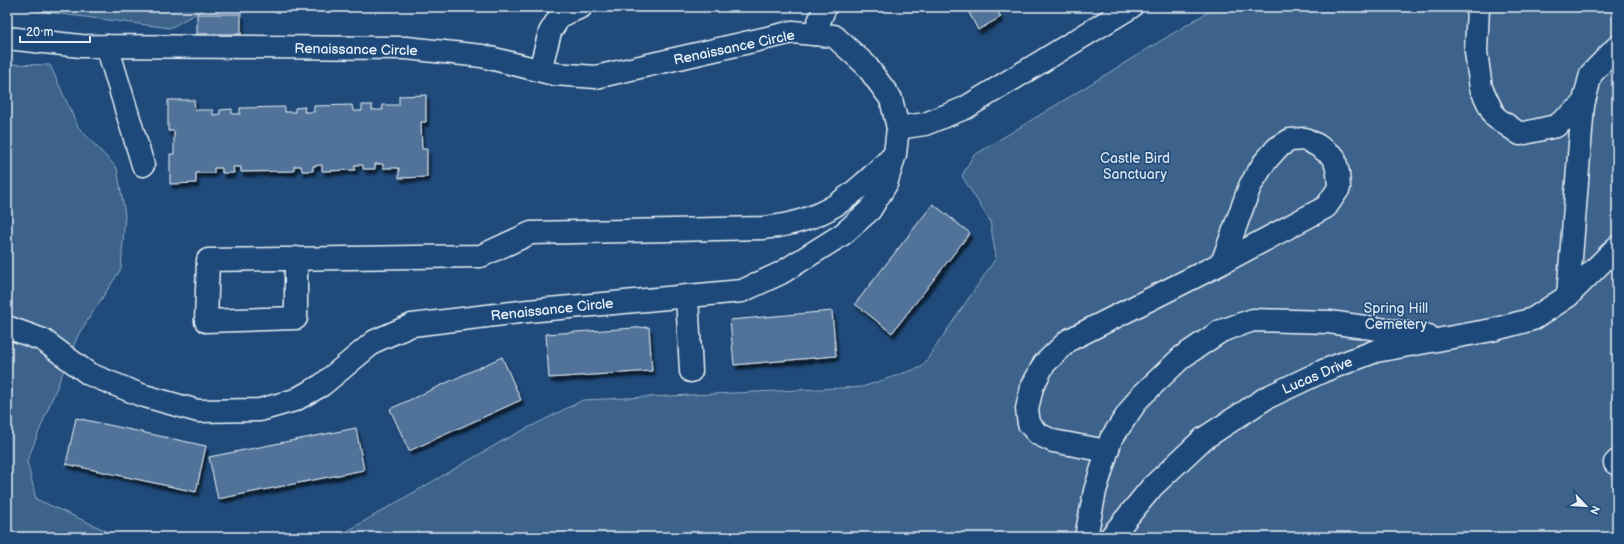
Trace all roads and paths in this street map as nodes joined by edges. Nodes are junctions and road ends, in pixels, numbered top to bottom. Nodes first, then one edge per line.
1 (581, 7) edge
2 (825, 7) edge
3 (1131, 7) edge
4 (1478, 7) edge
5 (814, 34) junction
6 (7, 38) edge
7 (107, 46) junction
8 (1617, 47) edge
9 (540, 70) junction
10 (1583, 106) junction
11 (898, 128) junction
12 (895, 154) junction
13 (143, 165) dead end
14 (1617, 247) edge
15 (296, 258) junction
16 (1222, 262) junction
17 (687, 296) junction
18 (1568, 296) junction
19 (7, 327) edge
20 (1447, 338) junction
21 (692, 371) dead end
22 (1107, 451) junction
23 (1086, 537) edge
24 (1111, 537) edge

1 - 9 street
2 - 5 street
3 - 11 street
4 - 10 street
5 - 9 street, Renaissance Circle
5 - 11 street, Renaissance Circle
6 - 7 street, Renaissance Circle
7 - 9 street, Renaissance Circle
7 - 13 street
8 - 10 street
10 - 18 street
11 - 12 street, Renaissance Circle
12 - 15 street
12 - 17 street, Renaissance Circle
14 - 18 street, Lucas Drive
15 - 15 street
16 - 16 street
16 - 22 street
17 - 19 street, Renaissance Circle
17 - 21 street
18 - 20 street, Lucas Drive
20 - 22 street
20 - 24 street, Lucas Drive
22 - 23 street

